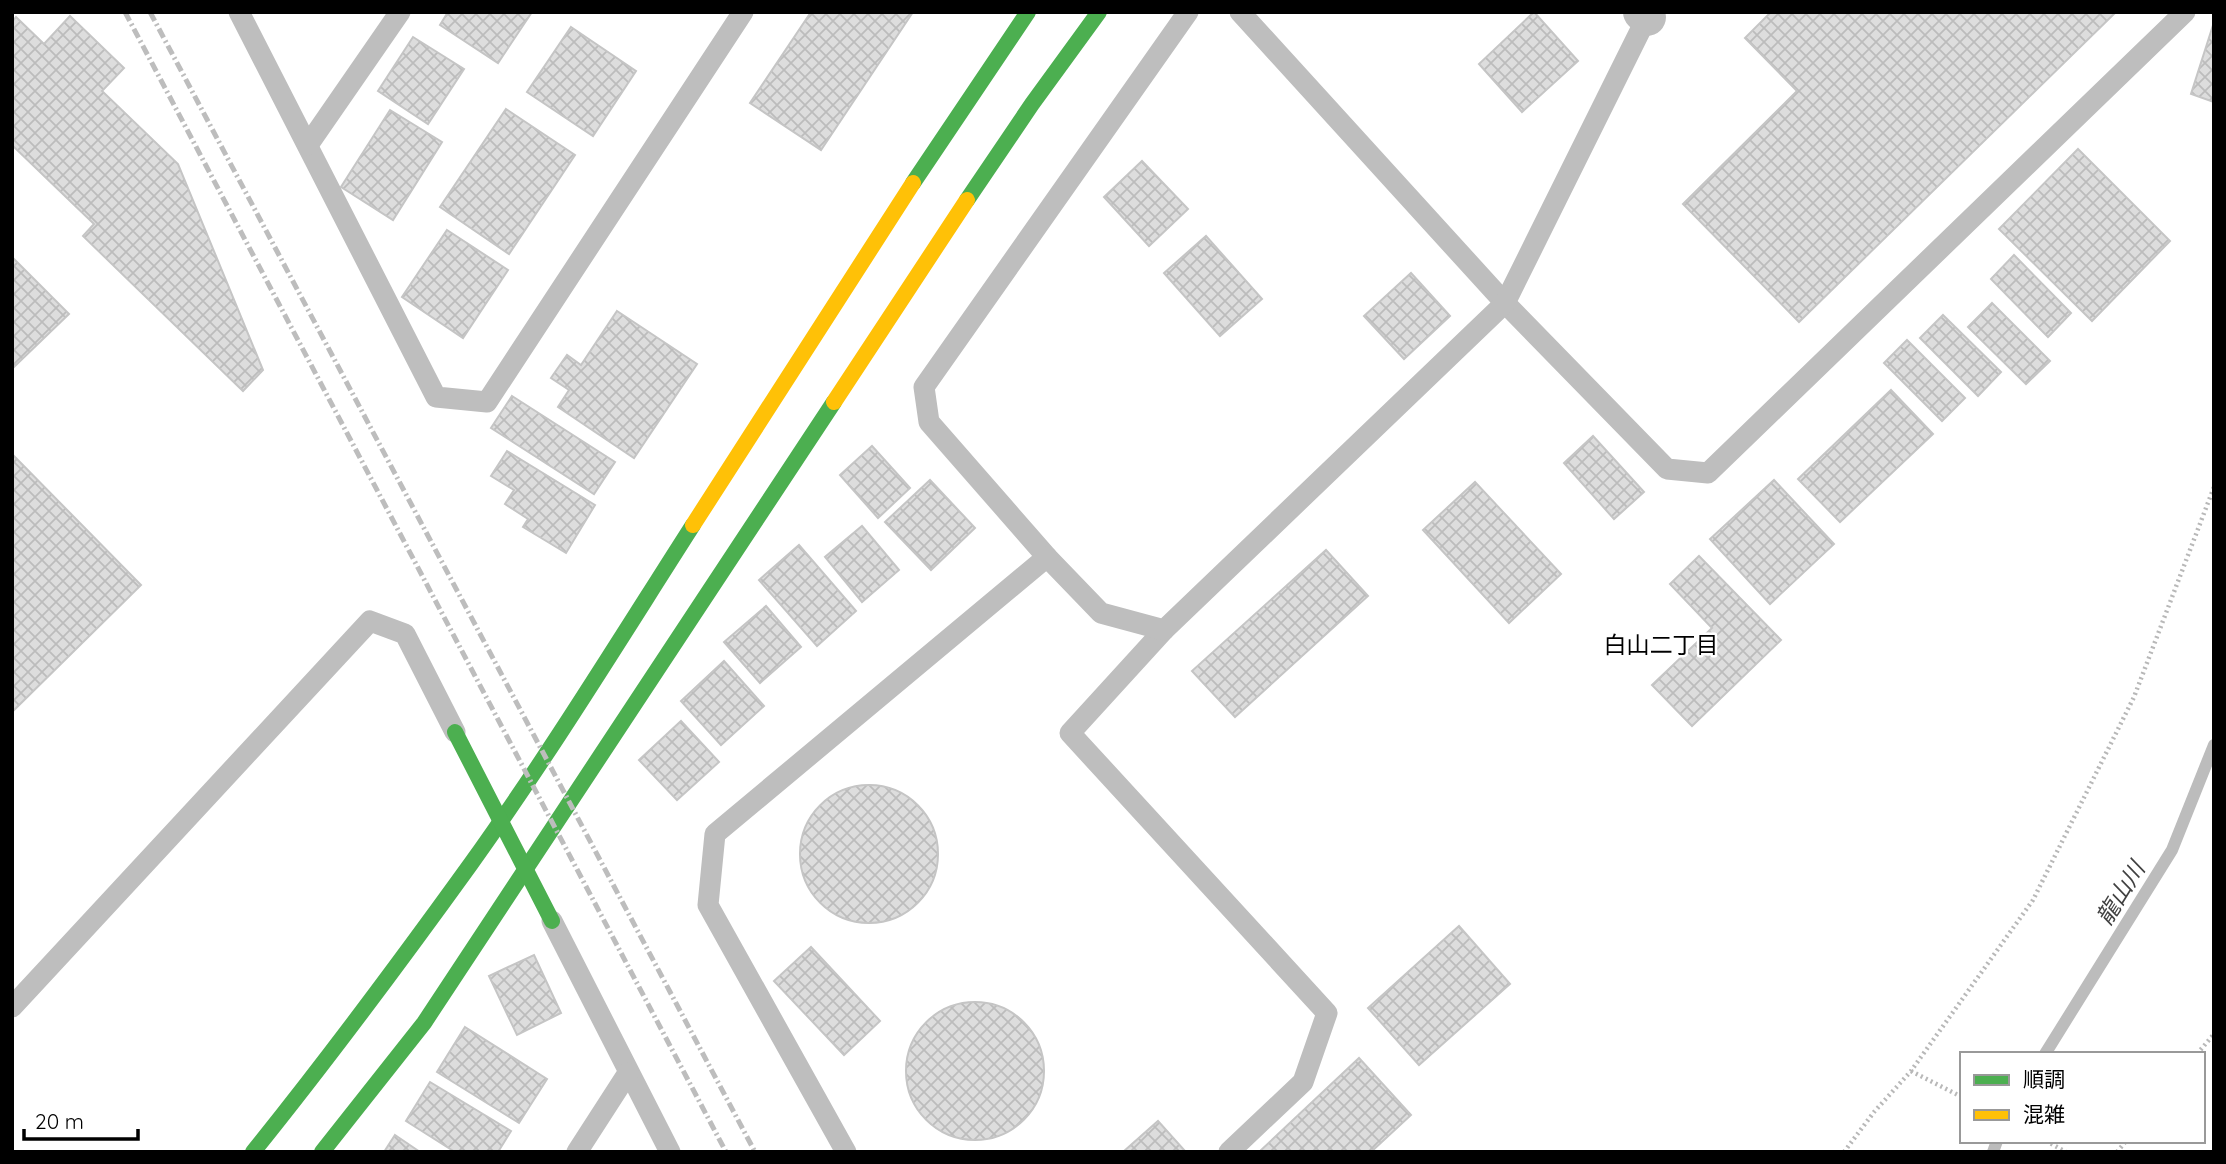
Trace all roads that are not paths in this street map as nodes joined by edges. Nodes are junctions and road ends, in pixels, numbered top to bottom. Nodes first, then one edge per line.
1 (239, 12) edge
2 (400, 12) edge
3 (743, 12) edge
4 (1028, 12) edge
5 (1098, 12) edge
6 (1188, 12) edge
7 (1240, 12) edge
8 (2185, 12) edge
9 (1647, 14) edge
10 (308, 145) junction
11 (1506, 303) junction
12 (1047, 557) junction
13 (1164, 630) junction
14 (455, 732) joint
15 (552, 921) joint
16 (14, 1002) edge
17 (628, 1073) junction
18 (253, 1152) edge
19 (322, 1152) edge
20 (577, 1152) edge
21 (670, 1152) edge
22 (846, 1152) edge
23 (1229, 1152) edge

1 - 10 lane
2 - 10 lane
3 - 10 lane
4 - 18 street
5 - 19 street
6 - 12 lane
7 - 11 lane
8 - 11 lane
9 - 11 lane
11 - 13 lane
12 - 13 lane
12 - 22 lane
13 - 23 lane
14 - 15 street, bridge
14 - 16 lane
15 - 17 lane
17 - 20 lane
17 - 21 lane

